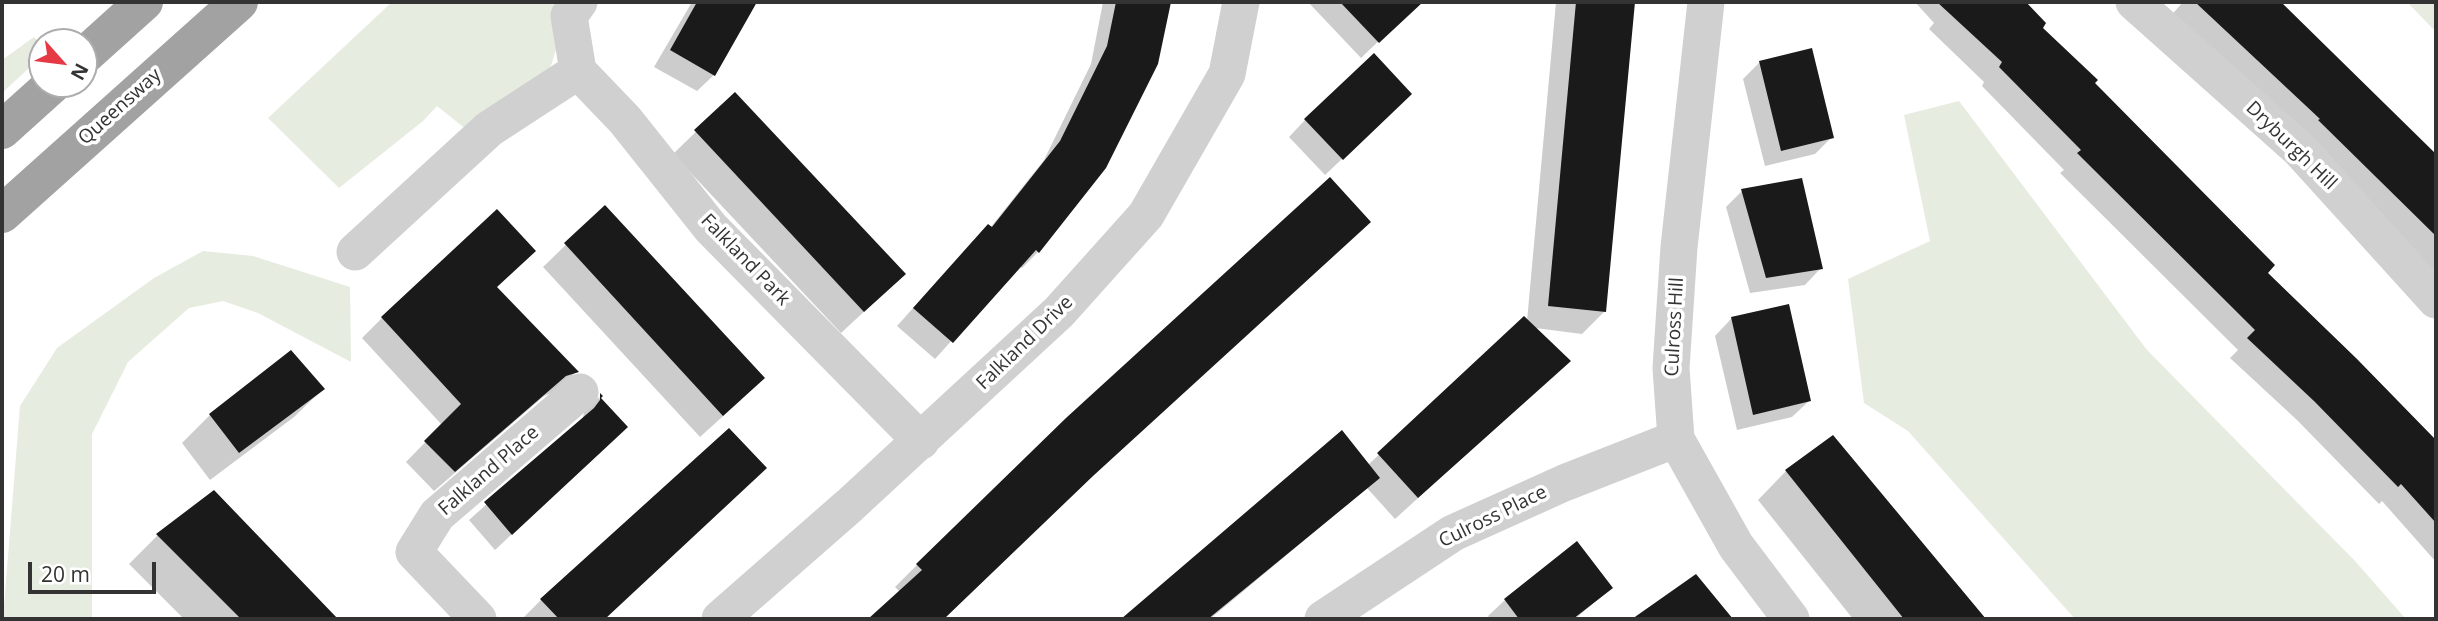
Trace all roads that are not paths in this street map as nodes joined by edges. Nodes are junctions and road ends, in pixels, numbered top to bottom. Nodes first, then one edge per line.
1 (144, 2) edge
2 (239, 2) edge
3 (579, 2) edge
4 (1241, 2) edge
5 (1706, 2) edge
6 (2134, 2) edge
7 (98, 43) edge
8 (578, 71) junction
9 (37, 98) edge
10 (2, 130) edge
11 (2, 214) edge
12 (355, 252) dead end
13 (2436, 300) edge
14 (580, 392) dead end
15 (1676, 439) junction
16 (920, 441) junction
17 (478, 619) edge
18 (720, 619) edge
19 (1323, 619) edge
20 (1791, 619) edge

1 - 7 highway
2 - 11 highway, Queensway
3 - 8 street
4 - 16 street, Falkland Drive
5 - 15 street, Culross Hill
6 - 13 street, Dryburgh Hill
8 - 12 street
8 - 16 street, Falkland Park
9 - 10 highway
14 - 17 street, Falkland Place
15 - 19 street, Culross Place
15 - 20 street, Culross Hill
16 - 18 street, Falkland Drive

